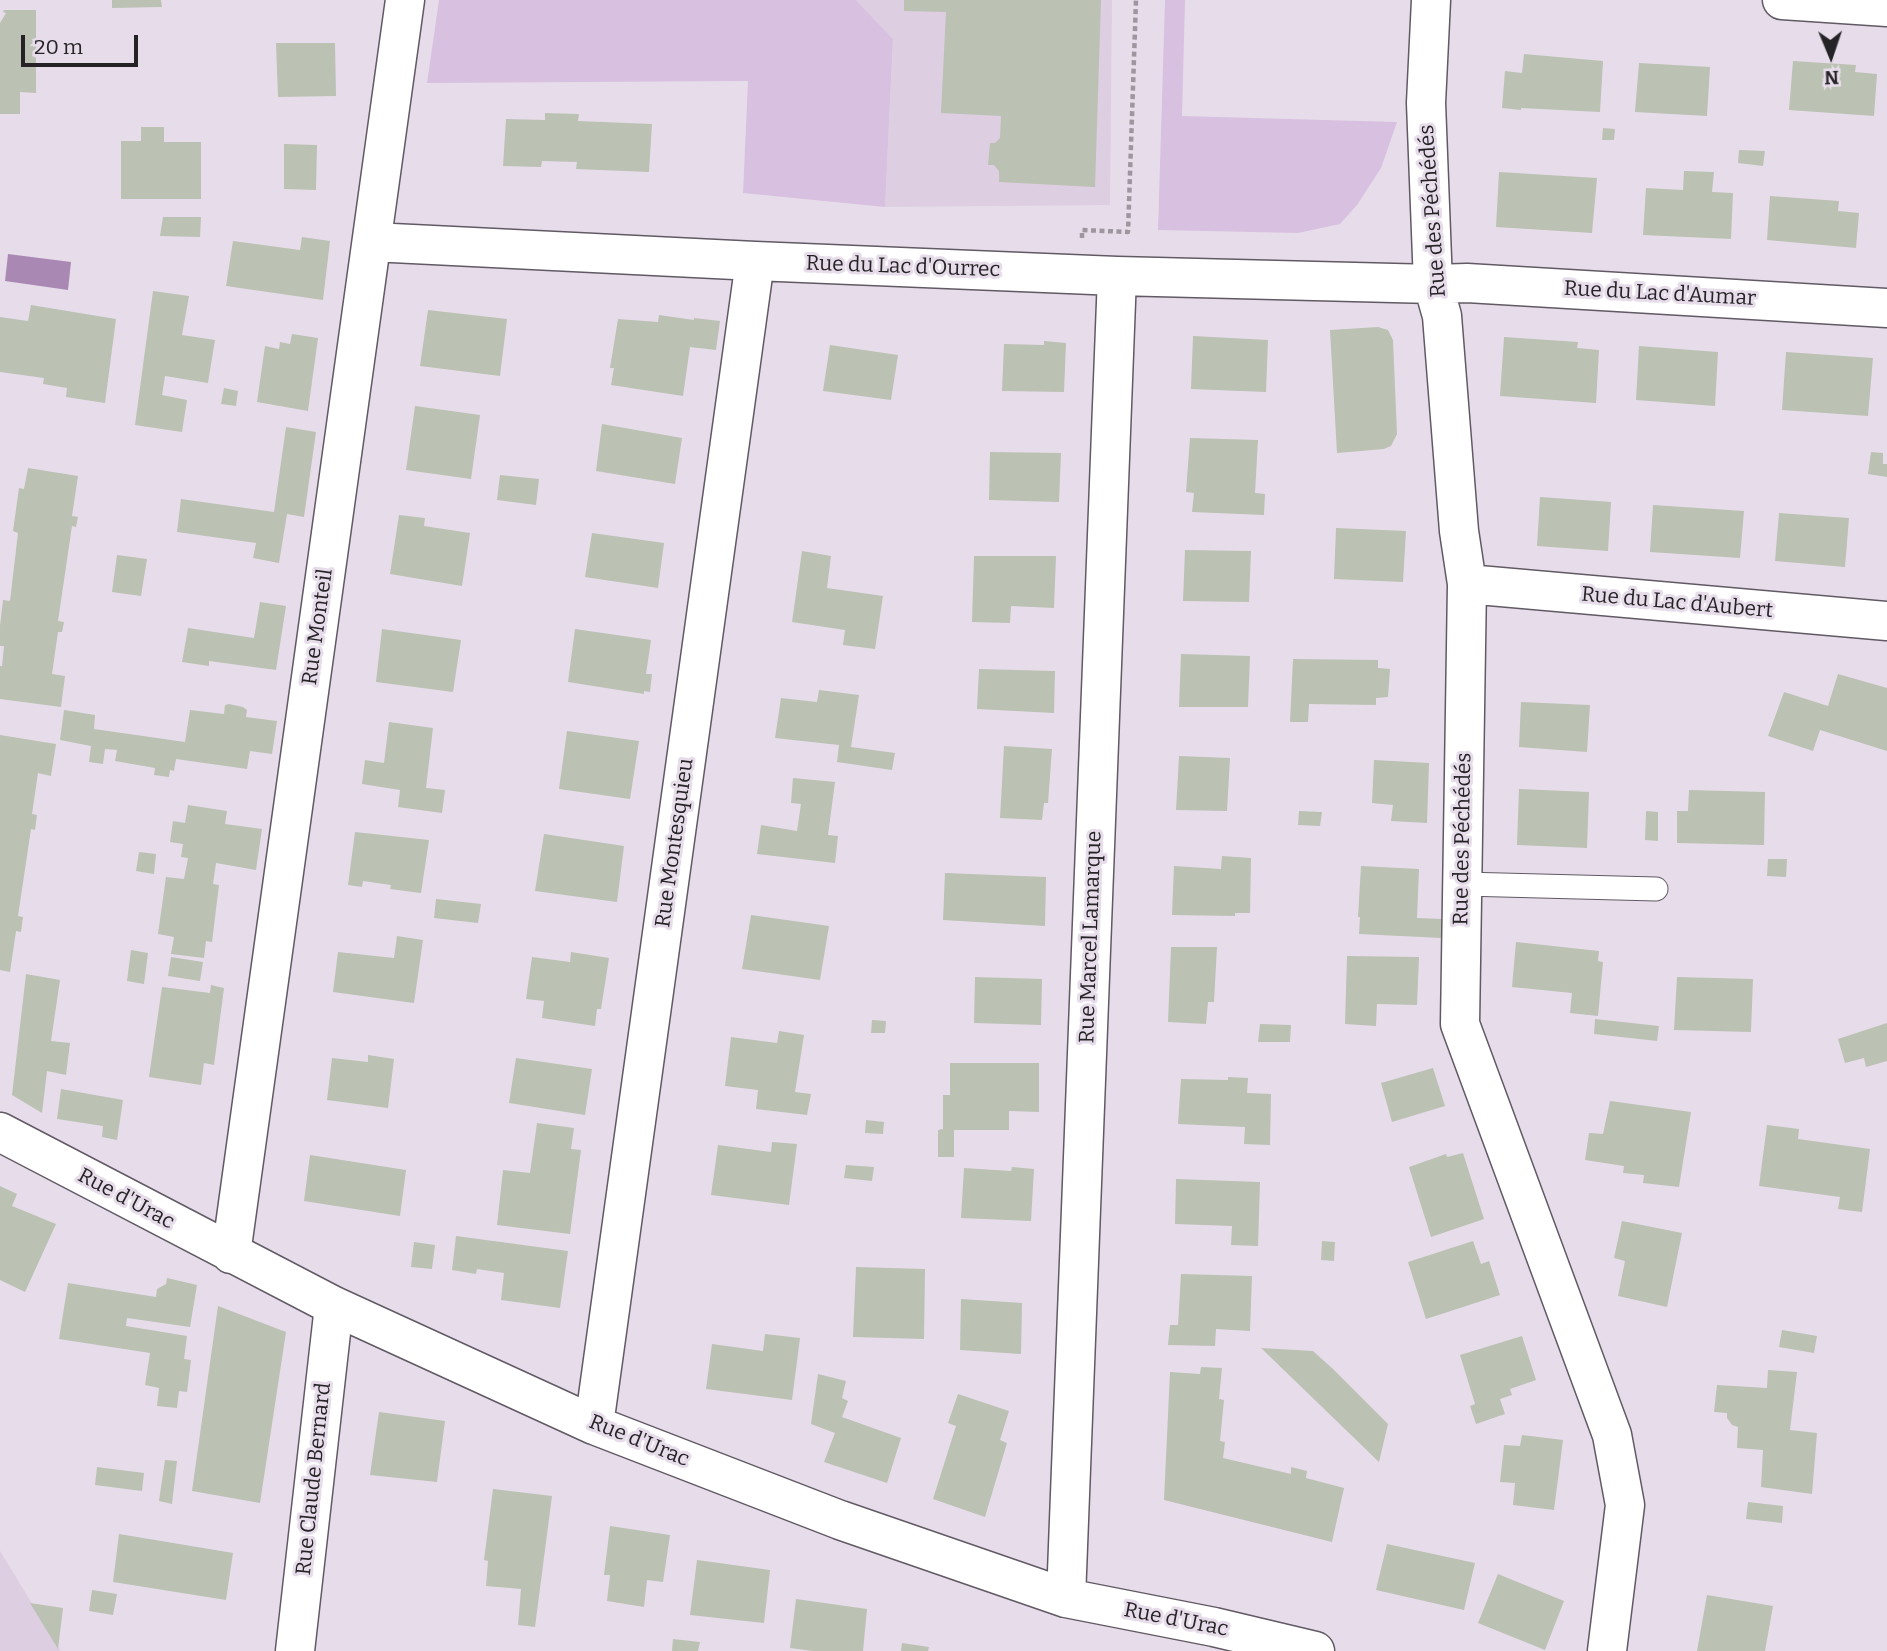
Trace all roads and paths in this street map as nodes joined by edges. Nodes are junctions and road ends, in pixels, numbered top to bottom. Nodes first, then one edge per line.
1 (405, 0) edge
2 (1136, 0) edge
3 (1431, 0) edge
4 (1782, 0) edge
5 (1887, 7) edge
6 (372, 242) junction
7 (755, 261) junction
8 (1099, 275) junction
9 (1433, 284) junction
10 (1887, 308) edge
11 (1467, 584) junction
12 (1887, 621) edge
13 (1462, 884) junction
14 (1656, 889) dead end
15 (0, 1132) edge
16 (231, 1254) junction
17 (334, 1307) junction
18 (594, 1424) junction
19 (1066, 1598) junction
20 (1212, 1639) edge
21 (295, 1651) edge
22 (1315, 1651) edge
23 (1607, 1651) edge

1 - 6 street, Rue Monteil
2 - 8 path
3 - 9 street, Rue des Péchédés
4 - 5 street
6 - 7 street, Rue du Lac d'Ourrec
6 - 16 street, Rue Monteil
7 - 8 street, Rue du Lac d'Ourrec
7 - 18 street, Rue Montesquieu
8 - 9 street, Rue du Lac d'Ourrec
8 - 19 street, Rue Marcel Lamarque
9 - 10 street, Rue du Lac d'Aumar
9 - 11 street, Rue des Péchédés
11 - 12 street, Rue du Lac d'Aubert
11 - 13 street, Rue des Péchédés
13 - 14 lane
13 - 23 street, Rue des Péchédés
15 - 16 street, Rue d'Urac
16 - 17 street, Rue d'Urac
17 - 18 street, Rue d'Urac
17 - 21 street, Rue Claude Bernard
18 - 19 street, Rue d'Urac
19 - 20 street, Rue d'Urac
20 - 22 street, Rue d'Urac

